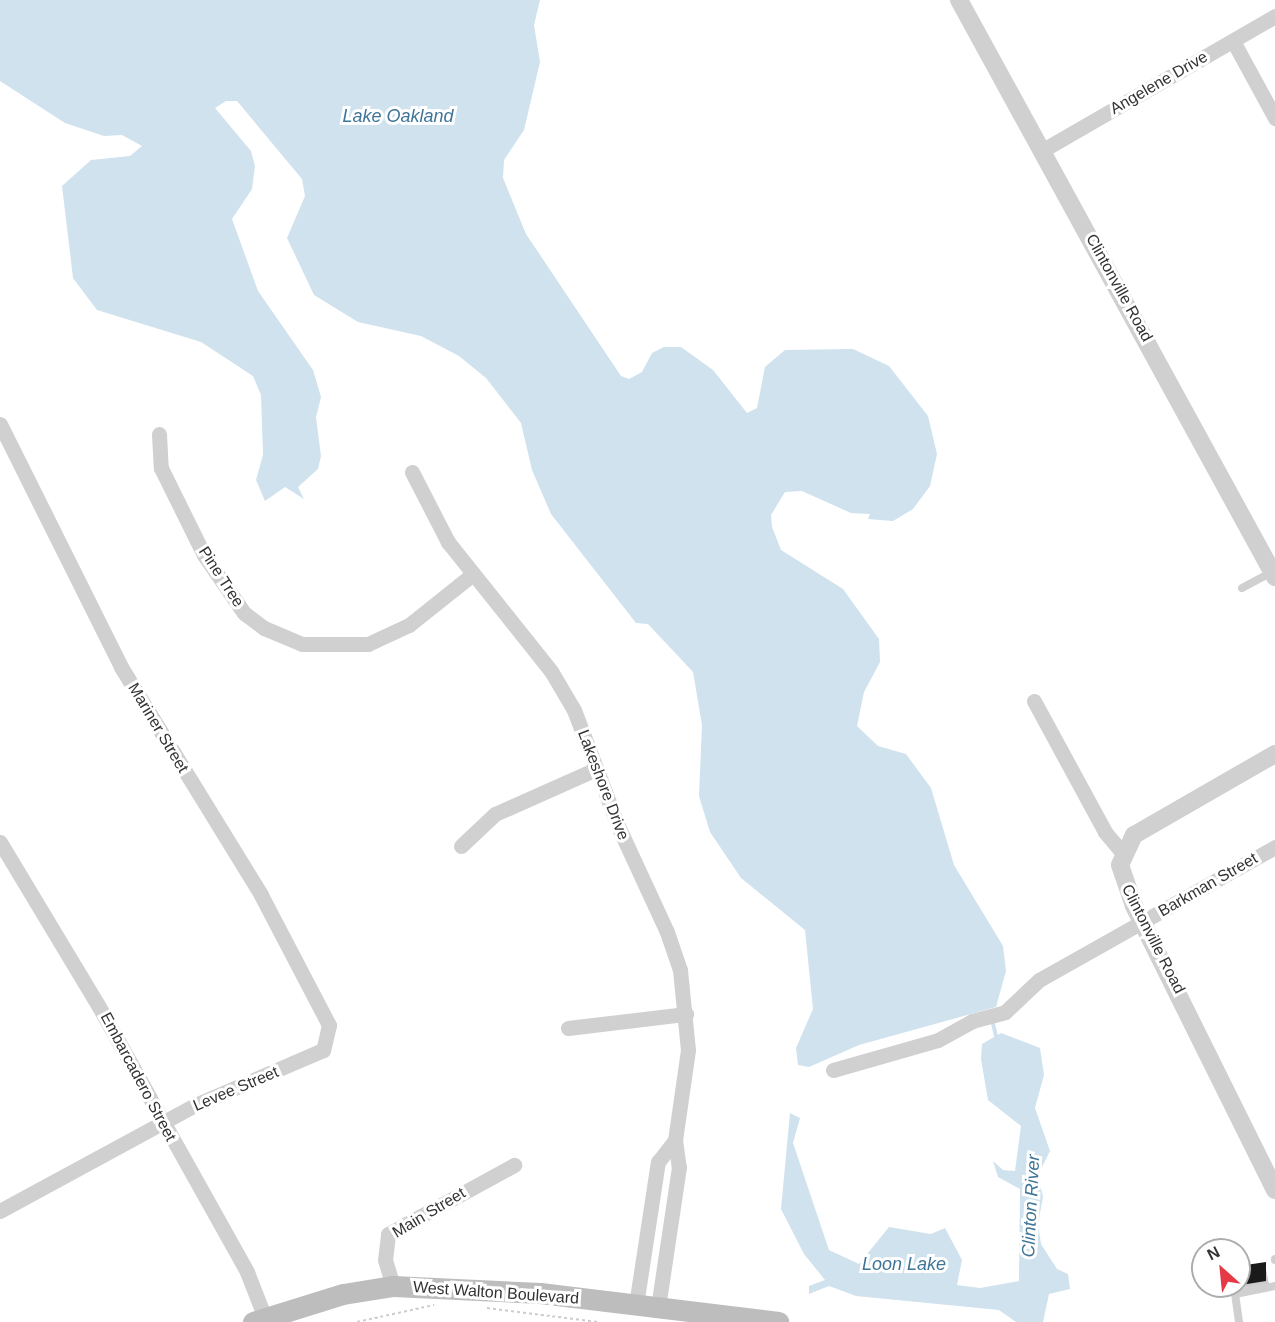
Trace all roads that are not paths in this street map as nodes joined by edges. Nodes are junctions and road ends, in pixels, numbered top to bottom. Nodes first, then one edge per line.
1 (959, 0) edge
2 (1275, 16) edge
3 (1233, 41) junction
4 (1275, 118) edge
5 (1043, 150) junction
6 (0, 424) edge
7 (159, 434) dead end
8 (412, 472) dead end
9 (473, 574) junction
10 (1274, 574) edge
11 (1242, 588) dead end
12 (1034, 701) dead end
13 (1275, 754) edge
14 (596, 769) junction
15 (0, 842) edge
16 (461, 846) dead end
17 (1275, 847) edge
18 (1122, 852) junction
19 (1142, 923) junction
20 (686, 1014) junction
21 (329, 1025) joint
22 (568, 1028) dead end
23 (833, 1070) dead end
24 (163, 1124) junction
25 (675, 1140) junction
26 (514, 1165) dead end
27 (1275, 1190) edge
28 (0, 1211) edge
29 (393, 1286) junction
30 (1275, 1286) edge
31 (636, 1305) junction
32 (658, 1308) junction
33 (259, 1320) edge
34 (778, 1322) edge
35 (1239, 1322) edge

1 - 5 street, Clintonville Road
2 - 3 street, Angelene Drive
3 - 4 street
3 - 5 street, Angelene Drive
5 - 10 street, Clintonville Road
6 - 21 street, Mariner Street
7 - 9 street, Pine Tree
8 - 9 street, Lakeshore Drive
9 - 14 street, Lakeshore Drive
10 - 11 lane
12 - 18 street
13 - 18 street
14 - 16 street
14 - 20 street, Lakeshore Drive
15 - 24 street, Embarcadero Street
17 - 19 street, Barkman Street
18 - 19 street, Clintonville Road
19 - 23 street, Barkman Street
19 - 27 street, Clintonville Road
20 - 22 street
20 - 25 street, Lakeshore Drive
21 - 24 street, Levee Street
24 - 28 street, Levee Street
24 - 33 street, Embarcadero Street
25 - 31 street, Lakeshore Drive
25 - 32 street, Lakeshore Drive
26 - 29 street, Main Street
29 - 31 main road, West Walton Boulevard
29 - 33 main road, West Walton Boulevard
30 - 35 lane
31 - 32 main road, West Walton Boulevard
32 - 34 main road, West Walton Boulevard

